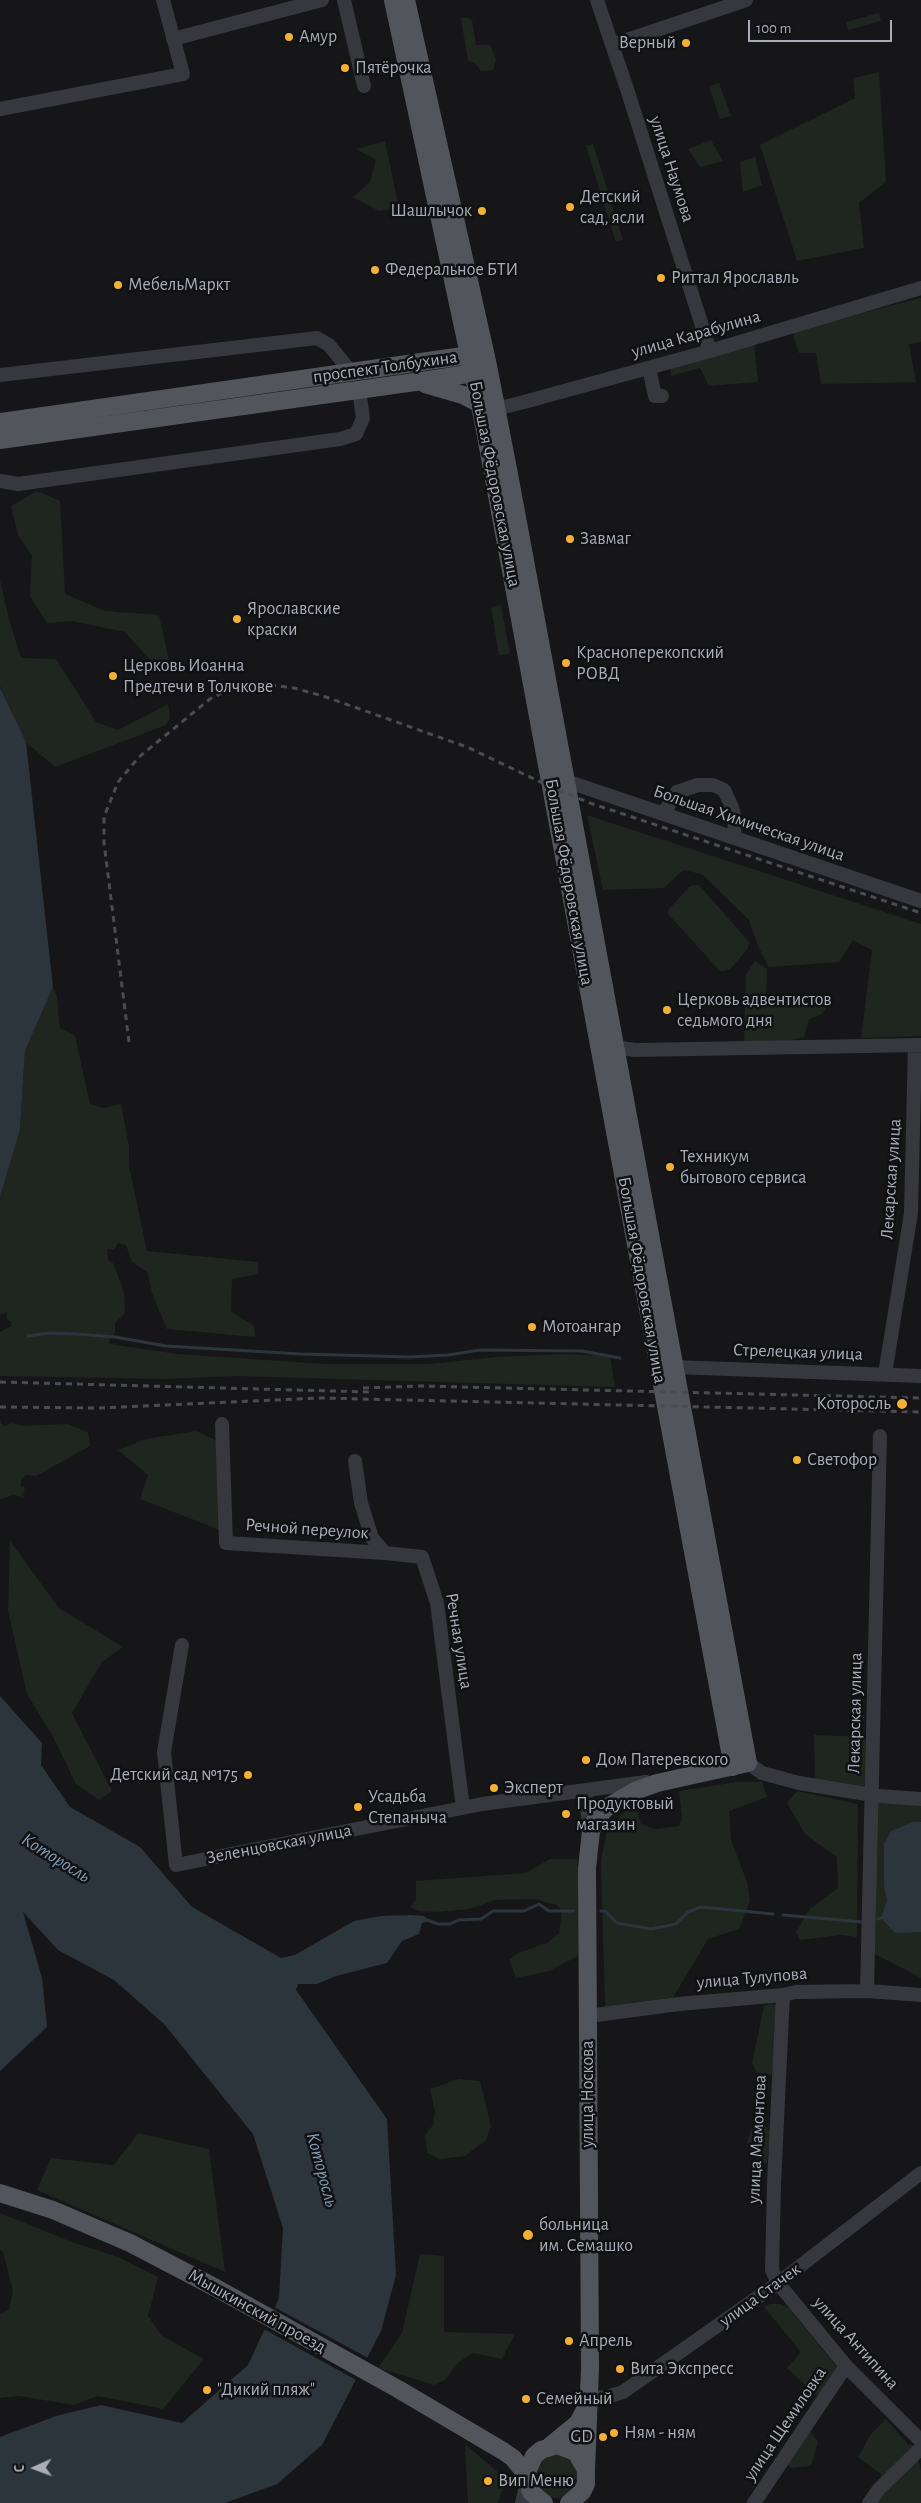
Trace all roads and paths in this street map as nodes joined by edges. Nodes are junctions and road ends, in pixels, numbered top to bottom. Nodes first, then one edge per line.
1 (163, 0) edge
2 (322, 0) edge
3 (344, 0) edge
4 (392, 0) edge
5 (406, 0) edge
6 (596, 0) edge
7 (746, 0) edge
8 (728, 3) edge
9 (173, 40) junction
10 (612, 45) junction
11 (364, 86) dead end
12 (0, 109) edge
13 (921, 288) edge
14 (465, 330) junction
15 (710, 351) junction
16 (435, 361) junction
17 (477, 363) junction
18 (649, 368) junction
19 (351, 372) junction
20 (0, 375) edge
21 (415, 382) junction
22 (359, 390) junction
23 (662, 396) dead end
24 (488, 407) junction
25 (7, 430) edge
26 (0, 481) edge
27 (566, 781) junction
28 (663, 814) junction
29 (734, 838) junction
30 (921, 901) edge
31 (918, 1045) edge
32 (607, 1046) junction
33 (674, 1367) junction
34 (885, 1374) junction
35 (921, 1376) edge
36 (222, 1424) dead end
37 (880, 1436) dead end
38 (356, 1461) dead end
39 (386, 1553) junction
40 (182, 1645) dead end
41 (740, 1765) junction
42 (586, 1790) junction
43 (616, 1793) junction
44 (872, 1794) junction
45 (921, 1799) edge
46 (463, 1808) junction
47 (590, 1838) junction
48 (867, 1991) junction
49 (783, 1995) junction
50 (921, 1995) edge
51 (588, 2016) junction
52 (921, 2173) edge
53 (0, 2193) edge
54 (778, 2283) junction
55 (846, 2366) junction
56 (589, 2398) junction
57 (921, 2441) edge
58 (546, 2448) junction
59 (921, 2448) edge
60 (503, 2451) junction
61 (587, 2473) junction
62 (527, 2479) junction
63 (522, 2503) edge
64 (544, 2503) edge
65 (569, 2503) edge
66 (588, 2503) edge
67 (754, 2503) edge
68 (869, 2503) edge

1 - 9 street
2 - 9 street
3 - 11 street
4 - 14 main road, Большая Фёдоровская улица
5 - 17 main road, Большая Фёдоровская улица
6 - 10 street, улица Наумова
7 - 8 street
8 - 10 street
9 - 12 street
10 - 15 street, улица Наумова
13 - 15 street, улица Карабулина
14 - 16 main road
14 - 17 main road, Большая Фёдоровская улица
15 - 18 street, улица Карабулина
16 - 17 main road, проспект Толбухина
16 - 19 main road, проспект Толбухина
17 - 21 main road, проспект Толбухина
17 - 24 main road, Большая Фёдоровская улица
18 - 23 street
18 - 24 street, улица Карабулина
19 - 20 street
19 - 25 main road, проспект Толбухина
21 - 22 main road, проспект Толбухина
21 - 24 main road
22 - 25 main road, проспект Толбухина
22 - 26 street
24 - 27 main road, Большая Фёдоровская улица
24 - 32 main road, Большая Фёдоровская улица
27 - 28 street, Большая Химическая улица
27 - 32 main road, Большая Фёдоровская улица
28 - 29 street, Большая Химическая улица
28 - 29 street
29 - 30 street, Большая Химическая улица
31 - 32 street
31 - 34 street, Лекарская улица
32 - 33 main road, Большая Фёдоровская улица
32 - 41 main road, Большая Фёдоровская улица
33 - 34 street, Стрелецкая улица
33 - 41 main road, Большая Фёдоровская улица
34 - 35 street, Стрелецкая улица
36 - 39 street, Речной переулок
37 - 44 street, Лекарская улица
38 - 39 street
39 - 46 street, Речная улица
40 - 46 street, Зеленцовская улица
41 - 43 main road, Зеленцовская улица
41 - 44 street
42 - 43 street, Зеленцовская улица
42 - 46 street, Зеленцовская улица
42 - 47 street, улица Носкова
43 - 47 main road, Зеленцовская улица
44 - 45 street
44 - 48 street, Лекарская улица
47 - 51 main road, улица Носкова
48 - 49 street, улица Тулупова
48 - 50 street, улица Тулупова
49 - 51 street, улица Тулупова
49 - 54 street, улица Мамонтова
51 - 56 main road, улица Носкова
52 - 54 street, улица Стачек
53 - 60 main road, Мышкинский проезд
54 - 55 street, улица Антипина
54 - 56 street, улица Стачек
55 - 57 street, улица Антипина
55 - 67 street, улица Щемиловка
56 - 58 main road
56 - 61 main road
58 - 60 main road, Мышкинский проезд
58 - 61 main road, Мышкинский проезд
58 - 62 main road
59 - 68 street
60 - 62 main road, Мышкинский проезд
61 - 65 main road
61 - 66 street
62 - 63 street
62 - 64 main road, Мышкинский проезд

